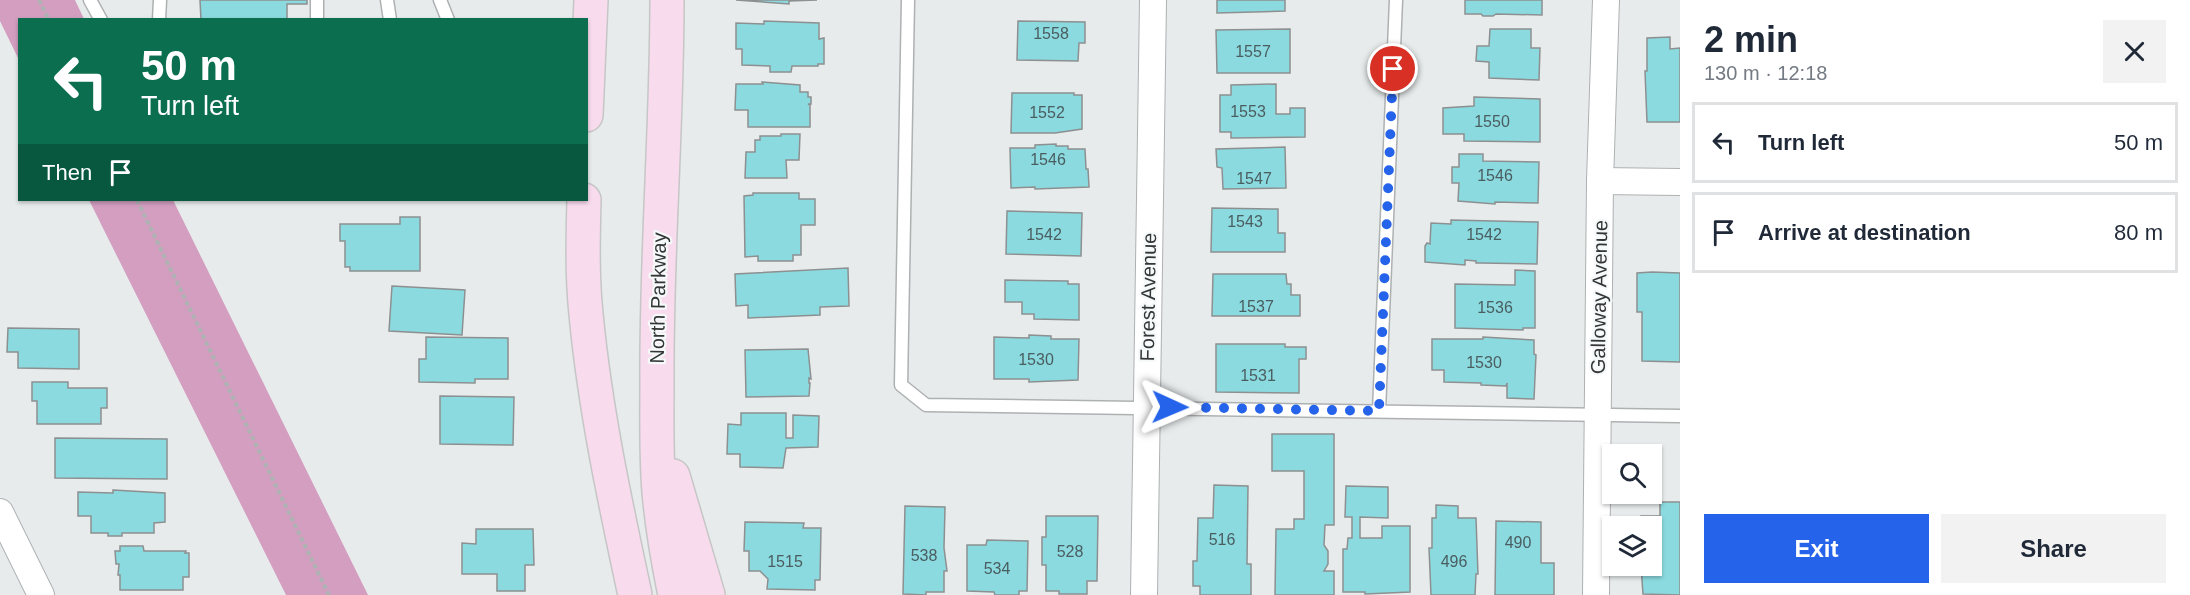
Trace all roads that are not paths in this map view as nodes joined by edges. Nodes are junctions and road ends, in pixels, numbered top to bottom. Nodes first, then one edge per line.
1 (90, 0) edge
2 (160, 0) edge
3 (317, 0) edge
4 (387, 0) edge
5 (440, 0) edge
6 (591, 0) edge
7 (667, 0) edge
8 (909, 0) edge
9 (1153, 0) edge
10 (1396, 0) edge
11 (1606, 0) edge
12 (100, 18) edge
13 (159, 18) edge
14 (317, 18) edge
15 (390, 18) edge
16 (447, 18) edge
17 (588, 70) edge
18 (1600, 181) junction
19 (1680, 182) edge
20 (584, 201) edge
21 (1147, 407) junction
22 (1379, 411) junction
23 (1598, 414) junction
24 (1680, 416) edge
25 (657, 422) junction
26 (605, 453) junction
27 (0, 512) edge
28 (41, 595) edge
29 (622, 595) edge
30 (635, 595) edge
31 (675, 595) edge
32 (708, 595) edge
33 (1144, 595) edge
34 (1596, 595) edge

1 - 12 lane
2 - 13 lane
3 - 14 lane
4 - 15 lane
5 - 16 lane
6 - 17 main road
7 - 25 main road, North Parkway
8 - 21 lane
9 - 21 street, Forest Avenue
10 - 22 lane
11 - 18 street, Galloway Avenue
18 - 19 street
18 - 23 street, Galloway Avenue
20 - 26 main road
21 - 22 lane
21 - 33 street, Forest Avenue
22 - 23 lane
23 - 24 lane
23 - 34 street, Galloway Avenue
25 - 31 main road, North Parkway
25 - 32 main road
26 - 29 main road
26 - 30 main road
27 - 28 street

